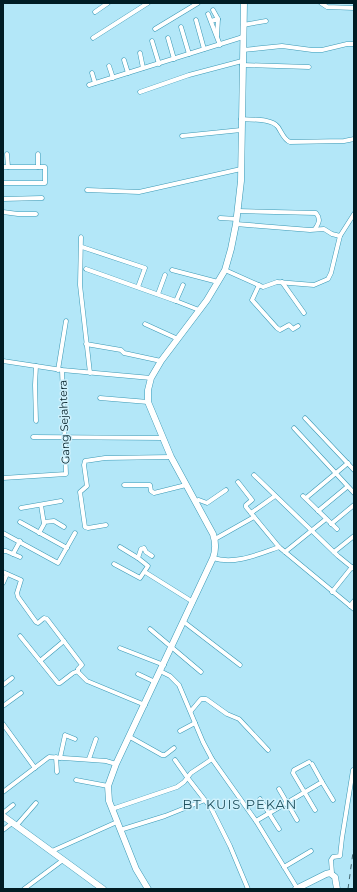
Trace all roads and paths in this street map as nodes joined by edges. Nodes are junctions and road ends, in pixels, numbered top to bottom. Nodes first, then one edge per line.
1 (108, 3) edge
2 (148, 3) edge
3 (198, 3) edge
4 (244, 3) edge
5 (321, 3) edge
6 (354, 8) edge
7 (214, 10) dead end
8 (95, 12) dead end
9 (208, 14) dead end
10 (218, 19) junction
11 (196, 20) dead end
12 (211, 21) junction
13 (266, 21) dead end
14 (243, 25) junction
15 (181, 27) dead end
16 (154, 29) dead end
17 (217, 36) junction
18 (243, 37) junction
19 (93, 38) dead end
20 (168, 38) dead end
21 (152, 42) dead end
22 (354, 44) edge
23 (220, 45) junction
24 (204, 49) junction
25 (242, 50) junction
26 (140, 53) dead end
27 (189, 54) junction
28 (174, 59) junction
29 (124, 60) dead end
30 (242, 63) junction
31 (159, 64) junction
32 (109, 66) dead end
33 (309, 67) dead end
34 (143, 68) junction
35 (92, 73) dead end
36 (128, 73) junction
37 (113, 78) junction
38 (95, 83) junction
39 (89, 85) dead end
40 (140, 92) dead end
41 (241, 120) junction
42 (241, 130) junction
43 (182, 136) dead end
44 (354, 139) edge
45 (7, 154) dead end
46 (38, 154) dead end
47 (3, 167) edge
48 (8, 167) junction
49 (38, 167) junction
50 (241, 169) junction
51 (3, 183) edge
52 (88, 190) dead end
53 (42, 198) dead end
54 (3, 199) edge
55 (238, 211) junction
56 (3, 212) edge
57 (36, 214) dead end
58 (354, 214) edge
59 (220, 218) dead end
60 (236, 221) junction
61 (315, 229) junction
62 (340, 236) junction
63 (81, 237) dead end
64 (82, 247) junction
65 (86, 269) dead end
66 (172, 270) dead end
67 (225, 270) junction
68 (164, 275) dead end
69 (218, 282) junction
70 (282, 282) junction
71 (183, 285) dead end
72 (259, 285) junction
73 (138, 287) junction
74 (158, 294) junction
75 (176, 301) junction
76 (199, 310) junction
77 (304, 313) dead end
78 (66, 321) dead end
79 (145, 324) dead end
80 (298, 326) dead end
81 (178, 339) junction
82 (86, 344) junction
83 (3, 361) edge
84 (161, 361) junction
85 (36, 366) junction
86 (60, 370) junction
87 (90, 373) junction
88 (151, 378) junction
89 (100, 398) dead end
90 (148, 402) junction
91 (305, 418) dead end
92 (36, 421) dead end
93 (294, 428) dead end
94 (33, 437) dead end
95 (64, 438) junction
96 (163, 438) junction
97 (171, 457) junction
98 (348, 464) junction
99 (354, 470) edge
100 (335, 473) junction
101 (254, 475) dead end
102 (3, 478) edge
103 (238, 482) dead end
104 (124, 485) dead end
105 (186, 485) junction
106 (347, 486) junction
107 (226, 490) dead end
108 (354, 494) edge
109 (275, 496) junction
110 (61, 501) dead end
111 (195, 501) junction
112 (41, 505) junction
113 (354, 505) edge
114 (21, 508) dead end
115 (318, 511) junction
116 (252, 515) junction
117 (326, 519) junction
118 (20, 522) dead end
119 (44, 522) junction
120 (331, 524) junction
121 (106, 525) dead end
122 (64, 527) dead end
123 (337, 529) dead end
124 (312, 531) junction
125 (3, 533) edge
126 (39, 533) junction
127 (74, 533) dead end
128 (354, 536) edge
129 (215, 539) junction
130 (20, 541) junction
131 (120, 547) dead end
132 (279, 547) junction
133 (66, 548) junction
134 (3, 551) edge
135 (286, 552) junction
136 (334, 552) junction
137 (13, 554) junction
138 (152, 556) dead end
139 (20, 557) dead end
140 (138, 558) junction
141 (213, 558) junction
142 (114, 564) dead end
143 (353, 568) edge
144 (145, 572) junction
145 (5, 573) edge
146 (3, 583) edge
147 (332, 592) junction
148 (354, 601) edge
149 (193, 602) junction
150 (352, 607) edge
151 (184, 622) junction
152 (150, 629) dead end
153 (20, 636) dead end
154 (64, 641) junction
155 (120, 648) dead end
156 (172, 649) junction
157 (40, 661) junction
158 (164, 665) junction
159 (240, 665) dead end
160 (78, 671) junction
161 (160, 671) junction
162 (201, 672) dead end
163 (138, 674) dead end
164 (12, 678) dead end
165 (155, 682) junction
166 (3, 685) edge
167 (20, 693) dead end
168 (145, 705) junction
169 (3, 706) edge
170 (191, 712) junction
171 (195, 723) junction
172 (3, 724) edge
173 (180, 731) dead end
174 (130, 737) junction
175 (75, 739) dead end
176 (96, 739) dead end
177 (174, 748) dead end
178 (268, 750) dead end
179 (58, 757) junction
180 (212, 759) junction
181 (89, 760) junction
182 (175, 760) dead end
183 (116, 764) junction
184 (35, 768) junction
185 (353, 770) edge
186 (57, 772) dead end
187 (187, 777) junction
188 (76, 780) dead end
189 (322, 782) junction
190 (108, 786) junction
191 (279, 789) dead end
192 (3, 792) edge
193 (304, 792) junction
194 (260, 799) dead end
195 (205, 800) junction
196 (333, 800) dead end
197 (36, 802) dead end
198 (286, 802) junction
199 (13, 805) dead end
200 (112, 809) junction
201 (315, 810) dead end
202 (269, 812) junction
203 (3, 815) edge
204 (297, 820) dead end
205 (256, 821) junction
206 (117, 822) junction
207 (14, 824) junction
208 (3, 830) edge
209 (120, 830) junction
210 (279, 830) dead end
211 (52, 851) junction
212 (311, 851) dead end
213 (63, 860) junction
214 (284, 867) junction
215 (332, 873) junction
216 (24, 889) edge
217 (103, 889) edge
218 (148, 889) edge
219 (248, 889) edge
220 (296, 889) edge
221 (337, 889) edge

1 - 8 street
2 - 19 street
3 - 16 street
4 - 14 street
5 - 6 street
7 - 10 street
9 - 12 street
10 - 12 street
10 - 17 street
11 - 24 street
12 - 17 street
13 - 14 street
14 - 18 street
15 - 27 street
17 - 23 street
18 - 23 street
18 - 25 street
20 - 28 street
21 - 31 street
22 - 25 street
23 - 24 street
24 - 27 street
25 - 30 street
26 - 34 street
27 - 28 street
28 - 31 street
29 - 36 street
30 - 33 street
30 - 40 street
30 - 41 street
31 - 34 street
32 - 37 street
34 - 36 street
35 - 38 street
36 - 37 street
37 - 38 street
38 - 39 street
41 - 42 street
41 - 44 street
42 - 43 street
42 - 50 street
45 - 48 street
46 - 49 street
47 - 48 street
48 - 49 street
49 - 51 street
50 - 52 street
50 - 55 street
53 - 54 street
55 - 60 street
55 - 61 street
56 - 57 street
58 - 62 street
59 - 60 street
60 - 61 street
60 - 67 street
61 - 62 street
62 - 70 street
63 - 64 street
64 - 73 street
64 - 82 street
65 - 73 street
66 - 69 street
67 - 69 street
67 - 72 street
68 - 74 street
69 - 76 street
70 - 72 street
70 - 77 street
71 - 75 street
72 - 80 street
73 - 74 street
74 - 75 street
75 - 76 street
76 - 81 street
78 - 86 street, Gang Sejahtera
79 - 81 street
81 - 84 street
82 - 84 street
82 - 87 street
83 - 85 street
84 - 88 street
85 - 86 street
85 - 92 street
86 - 87 street
86 - 95 street, Gang Sejahtera
87 - 88 street
88 - 90 street
89 - 90 street
90 - 96 street
91 - 98 street
93 - 100 street
94 - 95 street
95 - 96 street
95 - 102 street, Gang Sejahtera
96 - 97 street
97 - 105 street
97 - 121 street
98 - 99 street
98 - 100 street
100 - 106 street
100 - 115 street
101 - 109 street
103 - 116 street
104 - 105 street
105 - 111 street
106 - 108 street
106 - 115 street
107 - 111 street
109 - 116 street
109 - 124 street
110 - 112 street
111 - 129 street
112 - 114 street
112 - 119 street
113 - 120 street
115 - 117 street
116 - 129 street
116 - 132 street
117 - 120 street
117 - 124 street
118 - 126 street
119 - 122 street
119 - 126 street
120 - 123 street
124 - 135 street
124 - 136 street
125 - 130 street
126 - 133 street
127 - 133 street
128 - 136 street
129 - 141 street
130 - 133 street
130 - 137 street
131 - 140 street
132 - 135 street
132 - 141 street
134 - 137 street
135 - 147 street
136 - 143 street
137 - 139 street
138 - 140 street
140 - 144 street
141 - 149 street
142 - 144 street
143 - 147 street
144 - 149 street
145 - 146 street
145 - 154 street
147 - 150 street
148 - 150 street
149 - 151 street
151 - 156 street
151 - 159 street
152 - 156 street
153 - 157 street
154 - 157 street
154 - 160 street
155 - 158 street
156 - 158 street
156 - 162 street
157 - 160 street
158 - 161 street
160 - 168 street
161 - 165 street
161 - 170 street
163 - 165 street
164 - 166 street
165 - 168 street
167 - 169 street
168 - 174 street
170 - 171 street
170 - 178 street
171 - 173 street
171 - 180 street
172 - 184 street
174 - 177 street
174 - 183 street
175 - 179 street
176 - 181 street
179 - 181 street
179 - 184 street
179 - 186 street
180 - 187 street
180 - 205 street
181 - 183 street
182 - 187 street
183 - 190 street
184 - 192 street
185 - 215 street
187 - 195 street
187 - 200 street
188 - 190 street
189 - 193 street
189 - 193 street
189 - 196 street
190 - 200 street
191 - 198 street
193 - 198 street
193 - 201 street
194 - 202 street
195 - 209 street
195 - 219 street
197 - 207 street
198 - 202 street
198 - 204 street
199 - 203 street
200 - 206 street
202 - 205 street
202 - 210 street
203 - 207 street
205 - 214 street
206 - 209 street
206 - 211 street
207 - 208 street
207 - 211 street
209 - 218 street
211 - 213 street
212 - 214 street
213 - 216 street
213 - 217 street
214 - 220 street
215 - 220 street
215 - 221 street

